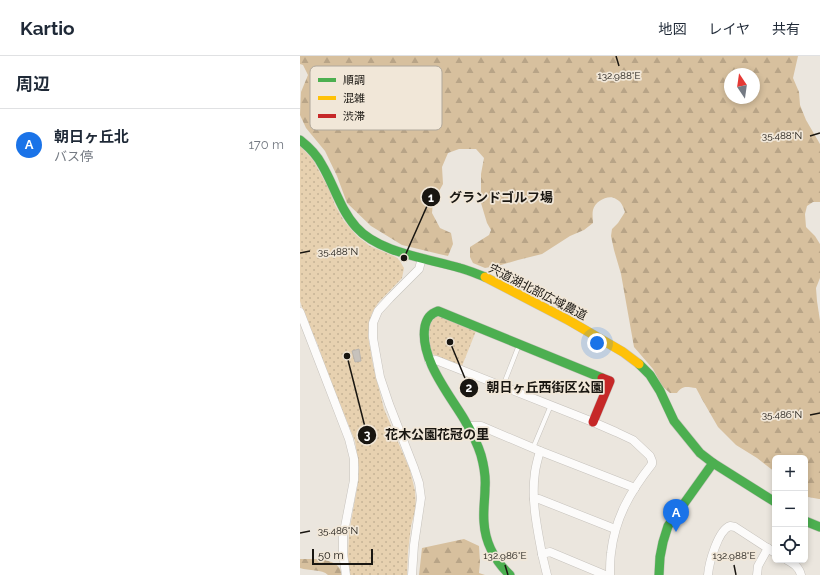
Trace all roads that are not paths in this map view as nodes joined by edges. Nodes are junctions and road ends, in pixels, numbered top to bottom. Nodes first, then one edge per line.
1 (300, 140) edge
2 (422, 258) junction
3 (300, 312) edge
4 (519, 344) junction
5 (429, 361) junction
6 (503, 386) junction
7 (551, 405) junction
8 (593, 422) junction
9 (468, 426) junction
10 (536, 449) junction
11 (713, 462) junction
12 (635, 488) junction
13 (534, 500) junction
14 (772, 500) edge
15 (808, 522) edge
16 (820, 527) edge
17 (615, 529) junction
18 (771, 550) edge
19 (542, 554) junction
20 (791, 563) edge
21 (346, 575) edge
22 (412, 575) edge
23 (510, 575) edge
24 (546, 575) edge
25 (605, 575) edge
26 (610, 575) edge
27 (659, 575) edge
28 (708, 575) edge
29 (757, 575) edge
30 (801, 575) edge

1 - 2 street, 宍道湖北部広域農道
2 - 11 street, 宍道湖北部広域農道
2 - 22 street
3 - 21 street
4 - 5 street
4 - 6 lane
4 - 8 street
5 - 6 street
5 - 9 street
6 - 7 street
7 - 8 street
7 - 10 lane
8 - 12 street
9 - 10 street
9 - 23 street
10 - 12 street
10 - 13 street
11 - 14 street, 宍道湖北部広域農道
11 - 27 street
12 - 17 street
13 - 17 street
13 - 19 street
15 - 16 street
17 - 26 street
18 - 28 street
18 - 29 street
19 - 24 street
19 - 25 street
20 - 30 street

